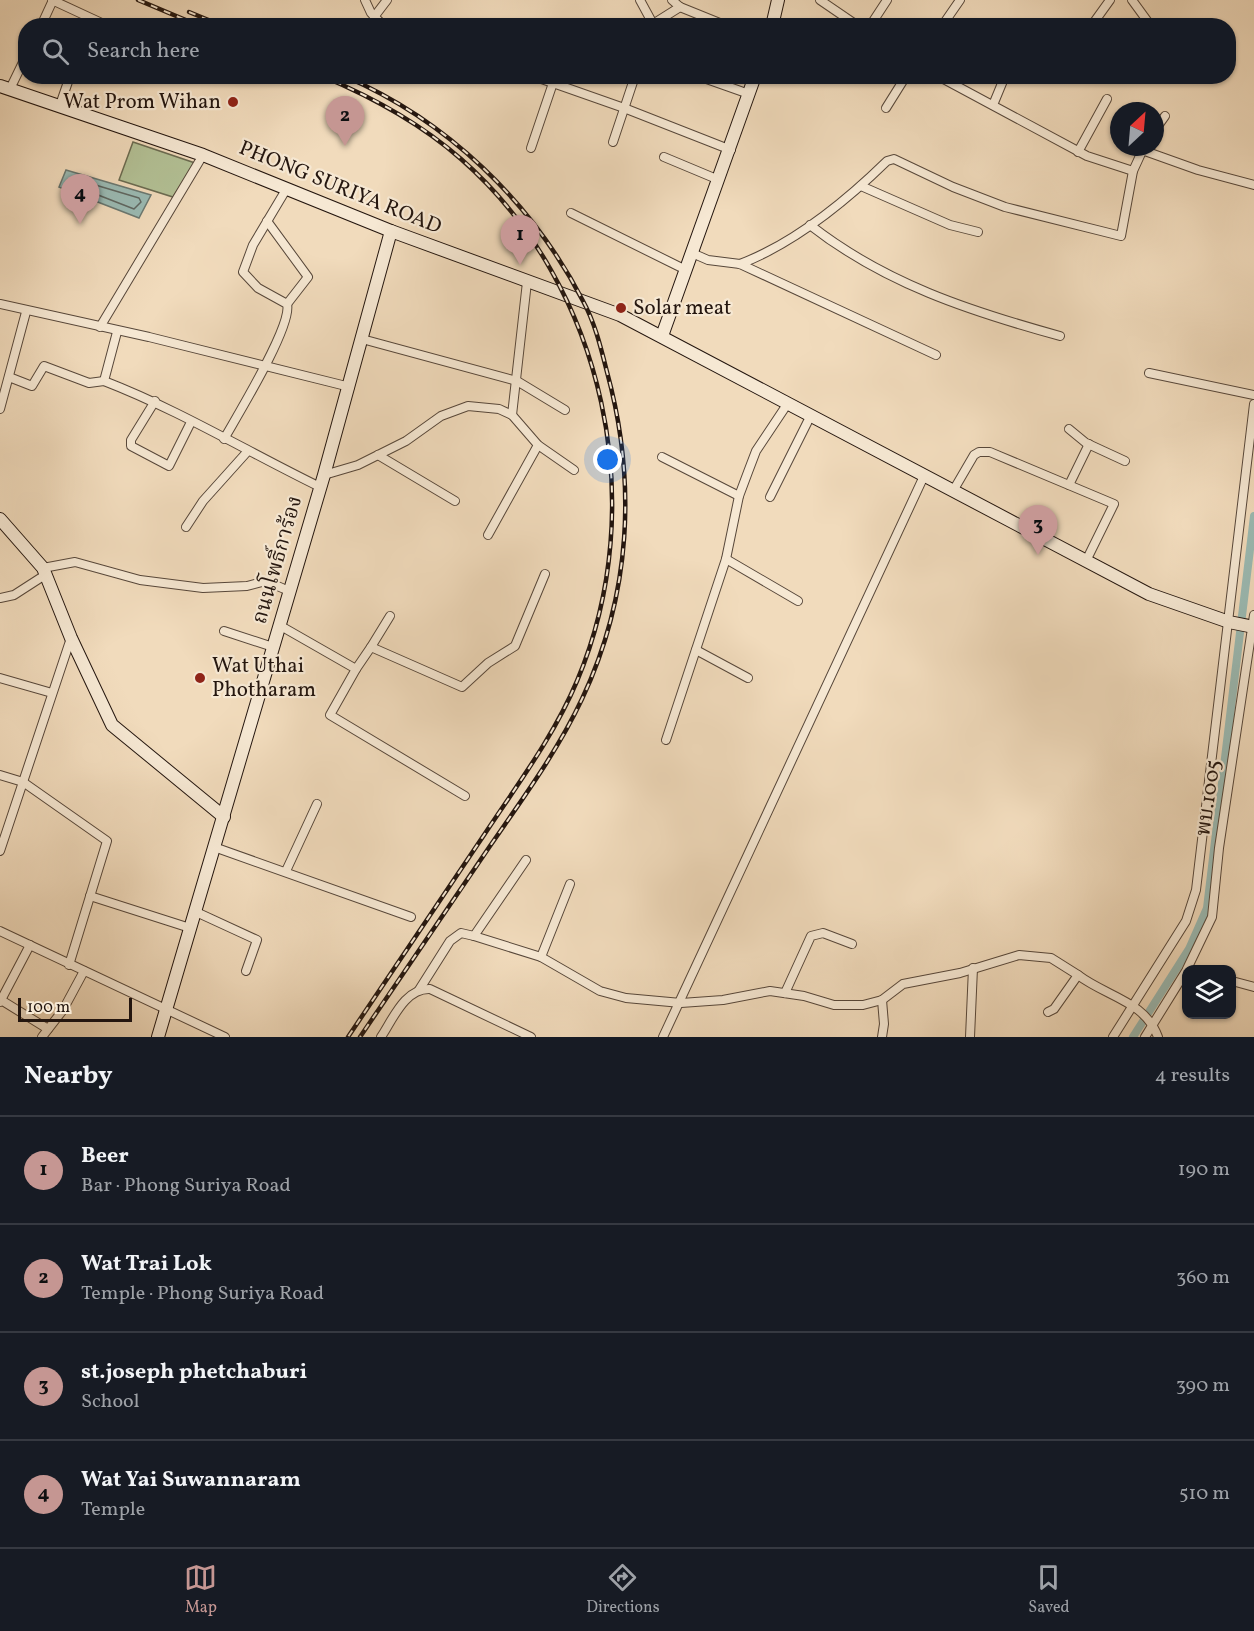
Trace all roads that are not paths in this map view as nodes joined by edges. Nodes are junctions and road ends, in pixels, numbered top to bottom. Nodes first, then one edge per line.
1 (53, 0) edge
2 (365, 0) edge
3 (387, 0) edge
4 (640, 0) edge
5 (672, 0) edge
6 (778, 0) edge
7 (820, 0) edge
8 (887, 0) edge
9 (960, 0) edge
10 (1110, 0) edge
11 (1132, 0) edge
12 (680, 7) junction
13 (374, 17) joint
14 (44, 18) edge
15 (83, 18) edge
16 (649, 18) edge
17 (664, 18) edge
18 (707, 18) edge
19 (774, 18) edge
20 (846, 18) edge
21 (875, 18) edge
22 (948, 18) edge
23 (1097, 18) edge
24 (1144, 18) edge
25 (18, 68) edge
26 (67, 84) edge
27 (553, 84) edge
28 (556, 84) edge
29 (632, 84) edge
30 (721, 84) edge
31 (752, 84) edge
32 (901, 84) edge
33 (953, 84) edge
34 (1002, 84) edge
35 (5, 87) edge
36 (749, 94) junction
37 (1107, 99) dead end
38 (60, 105) junction
39 (993, 105) junction
40 (624, 108) junction
41 (886, 108) dead end
42 (613, 142) dead end
43 (531, 148) dead end
44 (730, 150) junction
45 (1078, 152) junction
46 (204, 155) junction
47 (1139, 156) edge
48 (1163, 156) edge
49 (664, 157) dead end
50 (1132, 171) junction
51 (719, 180) junction
52 (1254, 185) edge
53 (861, 186) junction
54 (287, 188) junction
55 (571, 213) dead end
56 (267, 221) junction
57 (810, 225) junction
58 (391, 231) junction
59 (978, 232) dead end
60 (692, 253) junction
61 (741, 264) junction
62 (686, 270) junction
63 (527, 282) junction
64 (0, 304) edge
65 (287, 304) junction
66 (26, 312) junction
67 (100, 327) junction
68 (117, 332) junction
69 (662, 336) junction
70 (1059, 336) dead end
71 (362, 339) junction
72 (936, 356) dead end
73 (265, 365) junction
74 (1149, 373) dead end
75 (9, 377) junction
76 (104, 381) junction
77 (517, 381) junction
78 (350, 387) junction
79 (1254, 395) edge
80 (155, 401) junction
81 (788, 403) junction
82 (1254, 404) edge
83 (0, 409) edge
84 (565, 411) dead end
85 (512, 415) junction
86 (812, 415) junction
87 (191, 422) junction
88 (1069, 429) dead end
89 (224, 439) junction
90 (1089, 444) junction
91 (538, 445) junction
92 (247, 452) junction
93 (378, 455) junction
94 (662, 457) dead end
95 (1125, 461) dead end
96 (574, 470) dead end
97 (324, 475) junction
98 (924, 476) junction
99 (1069, 485) junction
100 (320, 488) junction
101 (953, 491) junction
102 (739, 496) junction
103 (770, 497) dead end
104 (455, 501) dead end
105 (0, 519) edge
106 (186, 527) dead end
107 (488, 535) dead end
108 (726, 559) junction
109 (1086, 561) junction
110 (44, 572) junction
111 (545, 574) dead end
112 (289, 591) junction
113 (0, 598) edge
114 (798, 601) dead end
115 (390, 616) dead end
116 (1228, 622) junction
117 (1252, 623) edge
118 (279, 625) junction
119 (224, 631) dead end
120 (71, 638) junction
121 (273, 647) junction
122 (371, 647) junction
123 (696, 650) junction
124 (356, 669) junction
125 (0, 678) edge
126 (748, 678) dead end
127 (52, 693) junction
128 (666, 740) dead end
129 (0, 775) edge
130 (23, 782) junction
131 (465, 796) dead end
132 (317, 804) dead end
133 (224, 817) junction
134 (214, 847) junction
135 (0, 851) edge
136 (526, 860) dead end
137 (286, 872) junction
138 (570, 884) dead end
139 (90, 896) junction
140 (194, 911) junction
141 (411, 917) dead end
142 (190, 928) junction
143 (0, 931) edge
144 (474, 936) junction
145 (852, 944) dead end
146 (30, 945) junction
147 (541, 957) junction
148 (69, 965) junction
149 (1190, 965) edge
150 (974, 968) junction
151 (84, 971) junction
152 (246, 971) dead end
153 (1078, 975) junction
154 (1182, 979) edge
155 (1236, 982) edge
156 (1254, 987) edge
157 (419, 990) junction
158 (785, 993) junction
159 (882, 1000) junction
160 (0, 1001) edge
161 (679, 1003) junction
162 (1137, 1007) junction
163 (165, 1011) junction
164 (1048, 1012) dead end
165 (1152, 1022) junction
166 (48, 1029) junction
167 (42, 1037) edge
168 (158, 1037) edge
169 (225, 1037) edge
170 (381, 1037) edge
171 (531, 1037) edge
172 (663, 1037) edge
173 (882, 1037) edge
174 (970, 1037) edge
175 (1113, 1037) edge
176 (1145, 1037) edge
177 (1158, 1037) edge

1 - 14 street
1 - 15 street
2 - 13 street
3 - 13 street
4 - 16 street
5 - 12 street
6 - 19 street
7 - 20 street
8 - 21 street
9 - 22 street
10 - 23 street
11 - 24 street
12 - 17 street
12 - 18 street
25 - 35 street
26 - 38 street
27 - 43 street
28 - 40 street
29 - 40 street
30 - 36 street
31 - 36 street
32 - 41 street
33 - 39 street
34 - 39 street
35 - 38 street, PHONG SURIYA ROAD
36 - 44 street
37 - 45 street
38 - 46 street, PHONG SURIYA ROAD
39 - 45 street
40 - 42 street
40 - 44 street
44 - 51 street
45 - 50 street
46 - 54 street, PHONG SURIYA ROAD
46 - 67 street
47 - 50 street
48 - 52 street
49 - 51 street
50 - 53 street
51 - 60 street
53 - 57 street
53 - 59 street
54 - 56 street
54 - 58 street, PHONG SURIYA ROAD
55 - 62 street
56 - 65 street
56 - 65 street
57 - 61 street
57 - 70 street
58 - 63 street, PHONG SURIYA ROAD
58 - 71 street, ถนนโพธิ์การ้อง
60 - 61 street
60 - 62 street
61 - 72 street
62 - 69 street
63 - 69 street, PHONG SURIYA ROAD
63 - 77 street
64 - 66 street
65 - 73 street
66 - 67 street
66 - 75 street
67 - 68 street
68 - 73 street
68 - 76 street
69 - 81 street, PHONG SURIYA ROAD
71 - 77 street
71 - 78 street, ถนนโพธิ์การ้อง
73 - 78 street
73 - 89 street
74 - 79 street
75 - 76 street
75 - 83 street
76 - 80 street
77 - 84 street
77 - 85 street
78 - 97 street, ถนนโพธิ์การ้อง
80 - 87 street
80 - 87 street
81 - 86 street, PHONG SURIYA ROAD
81 - 102 street
82 - 116 street
85 - 91 street
85 - 93 street
86 - 98 street, PHONG SURIYA ROAD
86 - 103 street
87 - 89 street
88 - 90 street
89 - 92 street
90 - 95 street
90 - 99 street
91 - 96 street
91 - 107 street
92 - 100 street
92 - 106 street
93 - 97 street
93 - 104 street
94 - 102 street
97 - 100 street, ถนนโพธิ์การ้อง
98 - 101 street, PHONG SURIYA ROAD
98 - 161 street
99 - 101 street
99 - 109 street
100 - 112 street, ถนนโพธิ์การ้อง
101 - 109 street, PHONG SURIYA ROAD
102 - 108 street
105 - 110 street
108 - 114 street
108 - 123 street
109 - 116 street, PHONG SURIYA ROAD
110 - 112 street
110 - 113 street
110 - 120 street
111 - 122 street
112 - 118 street, ถนนโพธิ์การ้อง
115 - 122 street
116 - 117 street, PHONG SURIYA ROAD
116 - 162 street
117 - 149 street, พบ.1005
118 - 121 street, ถนนโพธิ์การ้อง
118 - 124 street
119 - 121 street
120 - 127 street
120 - 133 street
121 - 133 street, ถนนโพธิ์การ้อง
122 - 124 street
123 - 126 street
123 - 128 street
124 - 131 street
125 - 127 street
127 - 130 street
129 - 130 street
130 - 135 street
130 - 139 street
132 - 137 street
133 - 134 street, ถนนโพธิ์การ้อง
134 - 137 street
134 - 140 street, ถนนโพธิ์การ้อง
136 - 144 street
137 - 141 street
138 - 147 street
139 - 142 street
139 - 148 street
140 - 142 street, ถนนโพธิ์การ้อง
140 - 152 street
142 - 163 street, ถนนโพธิ์การ้อง
143 - 146 street
144 - 147 street
144 - 157 street
145 - 158 street
146 - 148 street
146 - 160 street
147 - 161 street
148 - 151 street
150 - 153 street
150 - 159 street
150 - 174 street
151 - 163 street
151 - 166 street
153 - 162 street
153 - 164 street
154 - 165 street, พบ.1005
155 - 156 street
157 - 170 street
157 - 171 street
158 - 159 street
158 - 161 street
159 - 173 street
160 - 166 street
161 - 172 street
162 - 165 street
162 - 175 street
163 - 168 street, ถนนโพธิ์การ้อง
163 - 169 street
165 - 176 street, พบ.1005
165 - 177 street
166 - 167 street

